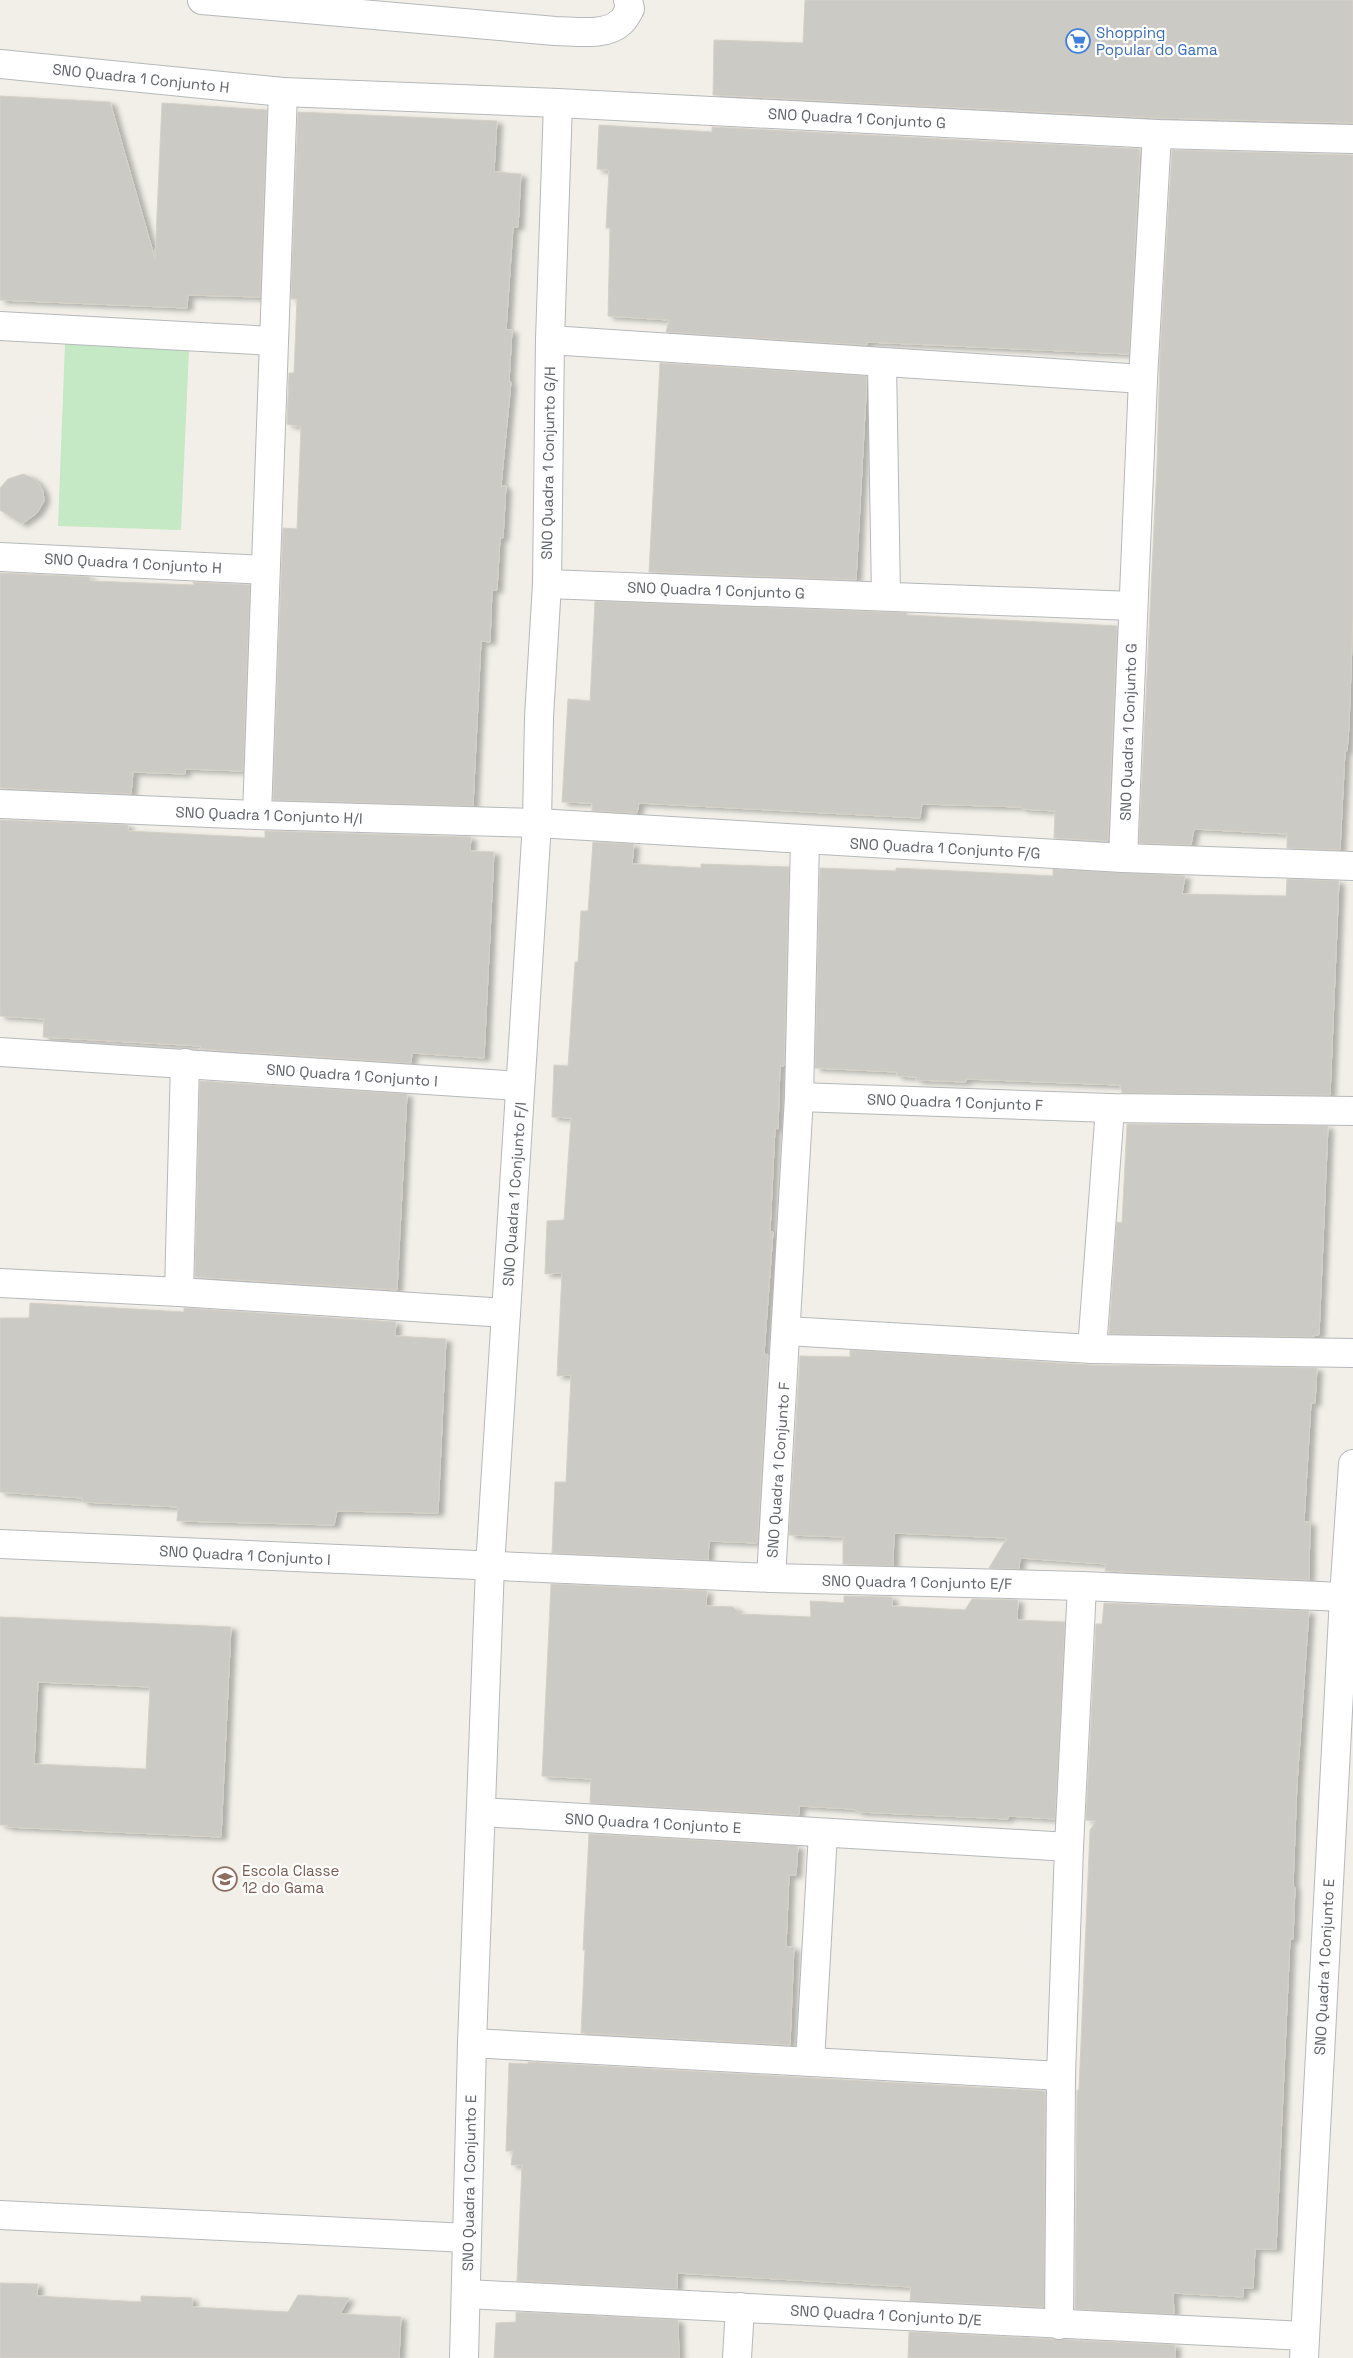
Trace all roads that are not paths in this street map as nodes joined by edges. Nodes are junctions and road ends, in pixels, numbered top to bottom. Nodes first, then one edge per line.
1 (202, 0) edge
2 (628, 0) edge
3 (0, 64) edge
4 (282, 92) junction
5 (558, 103) junction
6 (1156, 134) junction
7 (1353, 139) edge
8 (0, 326) edge
9 (550, 340) junction
10 (273, 341) junction
11 (882, 363) junction
12 (1143, 379) junction
13 (0, 556) edge
14 (265, 570) junction
15 (547, 584) junction
16 (886, 596) junction
17 (1133, 606) junction
18 (0, 804) edge
19 (257, 815) junction
20 (537, 823) junction
21 (805, 840) junction
22 (1123, 858) junction
23 (1353, 866) edge
24 (0, 1052) edge
25 (184, 1063) junction
26 (520, 1086) junction
27 (799, 1097) junction
28 (1110, 1108) junction
29 (1353, 1111) edge
30 (0, 1283) edge
31 (179, 1292) junction
32 (506, 1313) junction
33 (787, 1331) junction
34 (1092, 1349) junction
35 (1353, 1353) edge
36 (1353, 1464) edge
37 (0, 1544) edge
38 (490, 1566) junction
39 (771, 1578) junction
40 (1082, 1586) junction
41 (1344, 1598) junction
42 (482, 1812) junction
43 (823, 1833) junction
44 (1069, 1846) junction
45 (472, 2043) junction
46 (810, 2062) junction
47 (1061, 2076) junction
48 (0, 2215) edge
49 (467, 2238) junction
50 (466, 2294) junction
51 (740, 2307) junction
52 (1058, 2325) junction
53 (1305, 2347) edge
54 (464, 2358) edge
55 (737, 2358) edge

1 - 2 street
3 - 4 street, SNO Quadra 1 Conjunto H
4 - 5 street, SNO Quadra 1 Conjunto H
4 - 10 street
5 - 6 street, SNO Quadra 1 Conjunto G
5 - 9 street, SNO Quadra 1 Conjunto G/H
6 - 7 street, SNO Quadra 1 Conjunto G
6 - 12 street, SNO Quadra 1 Conjunto G
8 - 10 street
9 - 11 street
9 - 15 street, SNO Quadra 1 Conjunto G/H
10 - 14 street
11 - 12 street
11 - 16 street
12 - 17 street, SNO Quadra 1 Conjunto G
13 - 14 street, SNO Quadra 1 Conjunto H
14 - 19 street
15 - 16 street, SNO Quadra 1 Conjunto G
15 - 20 street, SNO Quadra 1 Conjunto G/H
16 - 17 street, SNO Quadra 1 Conjunto G
17 - 22 street, SNO Quadra 1 Conjunto G
18 - 19 street, SNO Quadra 1 Conjunto H/I
19 - 20 street, SNO Quadra 1 Conjunto H/I
20 - 21 street, SNO Quadra 1 Conjunto F/G
20 - 26 street, SNO Quadra 1 Conjunto F/I
21 - 22 street, SNO Quadra 1 Conjunto F/G
21 - 27 street, SNO Quadra 1 Conjunto F
22 - 23 street, SNO Quadra 1 Conjunto F/G
24 - 25 street, SNO Quadra 1 Conjunto I
25 - 26 street, SNO Quadra 1 Conjunto I
25 - 31 street
26 - 32 street, SNO Quadra 1 Conjunto F/I
27 - 28 street, SNO Quadra 1 Conjunto F
27 - 33 street, SNO Quadra 1 Conjunto F
28 - 29 street, SNO Quadra 1 Conjunto F
28 - 34 street
30 - 31 street
31 - 32 street
32 - 38 street, SNO Quadra 1 Conjunto F/I
33 - 34 street
33 - 39 street, SNO Quadra 1 Conjunto F
34 - 35 street
36 - 41 street
37 - 38 street, SNO Quadra 1 Conjunto I
38 - 39 street, SNO Quadra 1 Conjunto E/F
38 - 42 street, SNO Quadra 1 Conjunto E
39 - 40 street, SNO Quadra 1 Conjunto E/F
40 - 41 street, SNO Quadra 1 Conjunto E/F
40 - 44 street
41 - 53 street, SNO Quadra 1 Conjunto E
42 - 43 street, SNO Quadra 1 Conjunto E
42 - 45 street, SNO Quadra 1 Conjunto E
43 - 44 street, SNO Quadra 1 Conjunto E
43 - 46 street
44 - 47 street
45 - 46 street
45 - 49 street, SNO Quadra 1 Conjunto E
46 - 47 street
47 - 52 street
48 - 49 street
49 - 50 street, SNO Quadra 1 Conjunto E
50 - 51 street, SNO Quadra 1 Conjunto D/E
50 - 54 street, SNO Quadra 1 Conjunto E
51 - 52 street, SNO Quadra 1 Conjunto D/E
51 - 55 street
52 - 53 street, SNO Quadra 1 Conjunto D/E

